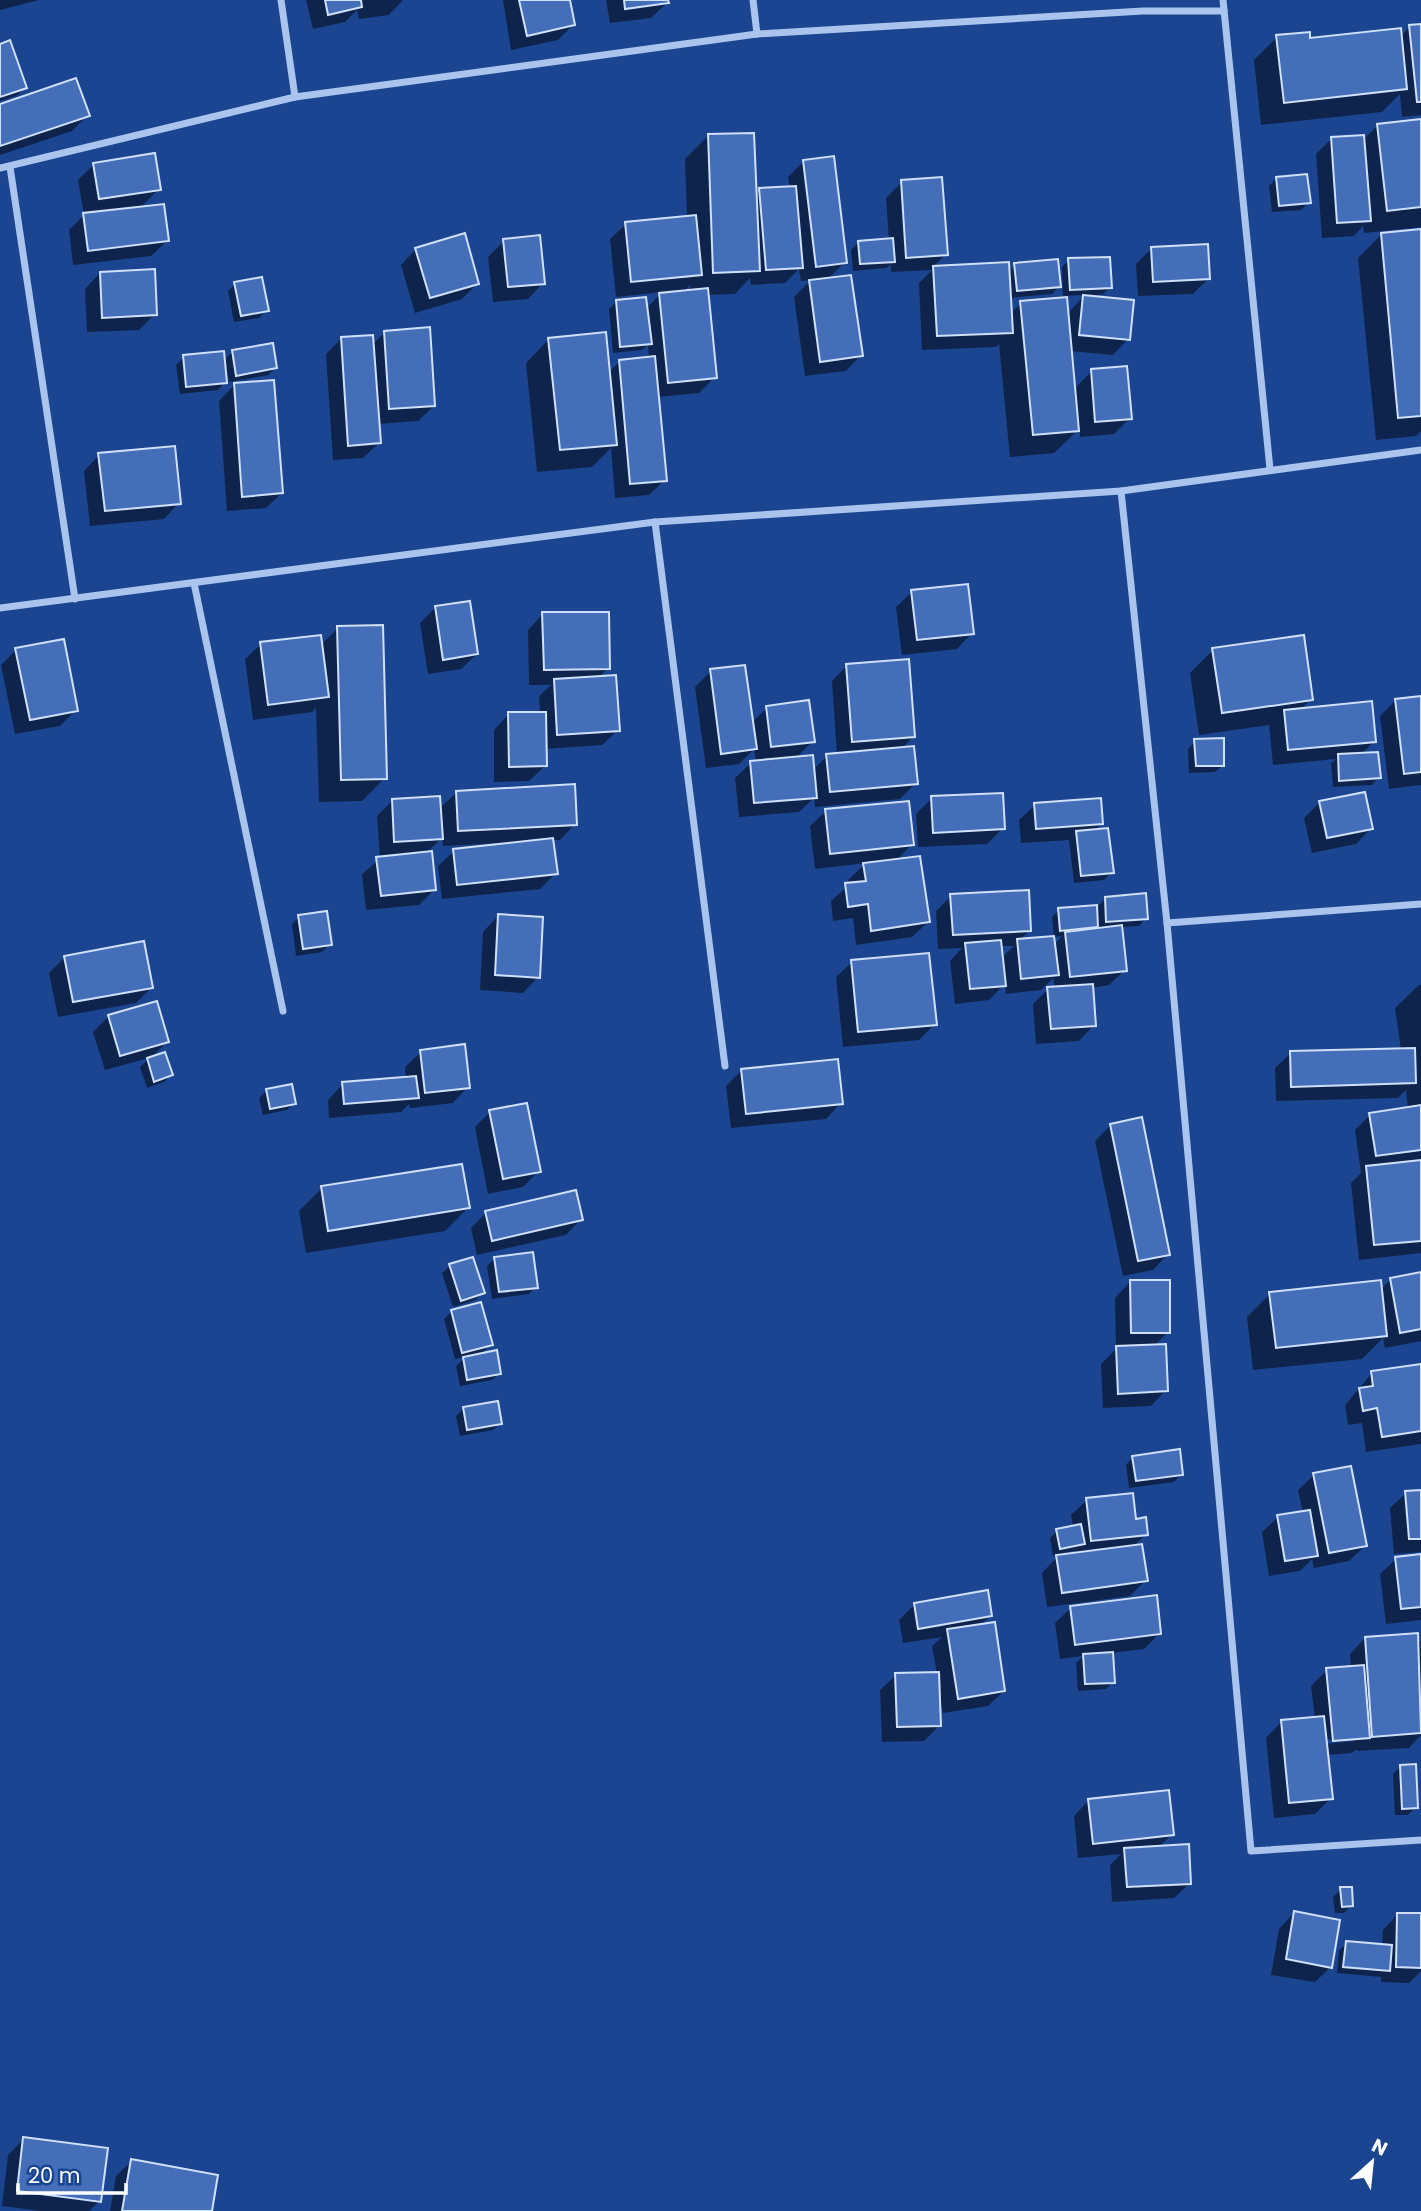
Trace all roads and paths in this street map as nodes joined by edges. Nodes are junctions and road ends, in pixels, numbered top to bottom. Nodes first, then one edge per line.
1 (281, 0) edge
2 (753, 0) edge
3 (1223, 0) edge
4 (1224, 11) junction
5 (757, 34) junction
6 (295, 97) junction
7 (10, 167) junction
8 (0, 168) edge
9 (1421, 450) edge
10 (1270, 470) junction
11 (1121, 491) junction
12 (655, 522) junction
13 (194, 583) junction
14 (75, 599) junction
15 (0, 608) edge
16 (1421, 904) edge
17 (1167, 923) junction
18 (283, 1011) dead end
19 (725, 1066) dead end
20 (1421, 1840) edge

1 - 6 street
2 - 5 street
3 - 4 street
4 - 5 street
4 - 10 street
5 - 6 street
6 - 7 street
7 - 8 street
7 - 14 street
9 - 10 street
10 - 11 street
11 - 12 street
11 - 17 street
12 - 13 street
12 - 19 street
13 - 14 street
13 - 18 street
14 - 15 street
16 - 17 street
17 - 20 street

